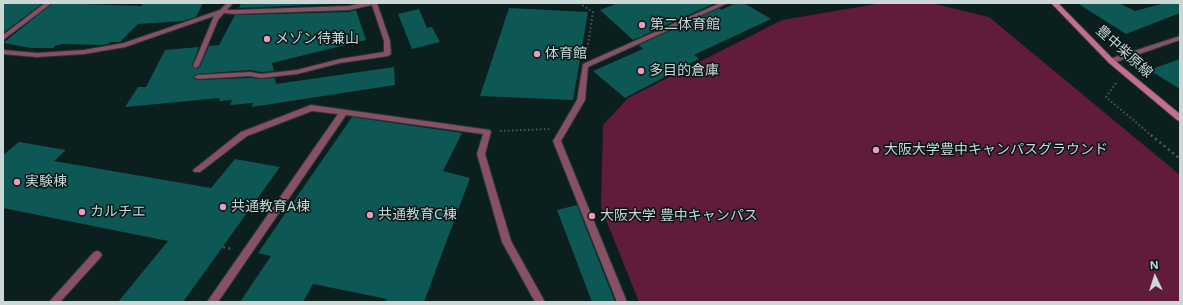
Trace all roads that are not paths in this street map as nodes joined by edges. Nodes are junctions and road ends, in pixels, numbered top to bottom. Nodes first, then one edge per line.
1 (49, 3) edge
2 (230, 3) edge
3 (373, 3) edge
4 (725, 3) edge
5 (1054, 3) edge
6 (223, 10) junction
7 (3, 38) edge
8 (1180, 38) edge
9 (3, 52) edge
10 (1111, 61) junction
11 (196, 66) dead end
12 (198, 77) dead end
13 (344, 112) junction
14 (1180, 118) edge
15 (197, 170) dead end
16 (97, 255) dead end
17 (54, 302) edge
18 (212, 302) edge
19 (540, 302) edge
20 (622, 302) edge

1 - 7 street
2 - 6 street
3 - 6 street
3 - 12 street
4 - 20 street
5 - 10 street, 豊中柴原線
6 - 9 street
6 - 11 street
8 - 10 street
10 - 14 street, 豊中柴原線
13 - 15 street
13 - 18 street
13 - 19 street
16 - 17 street

